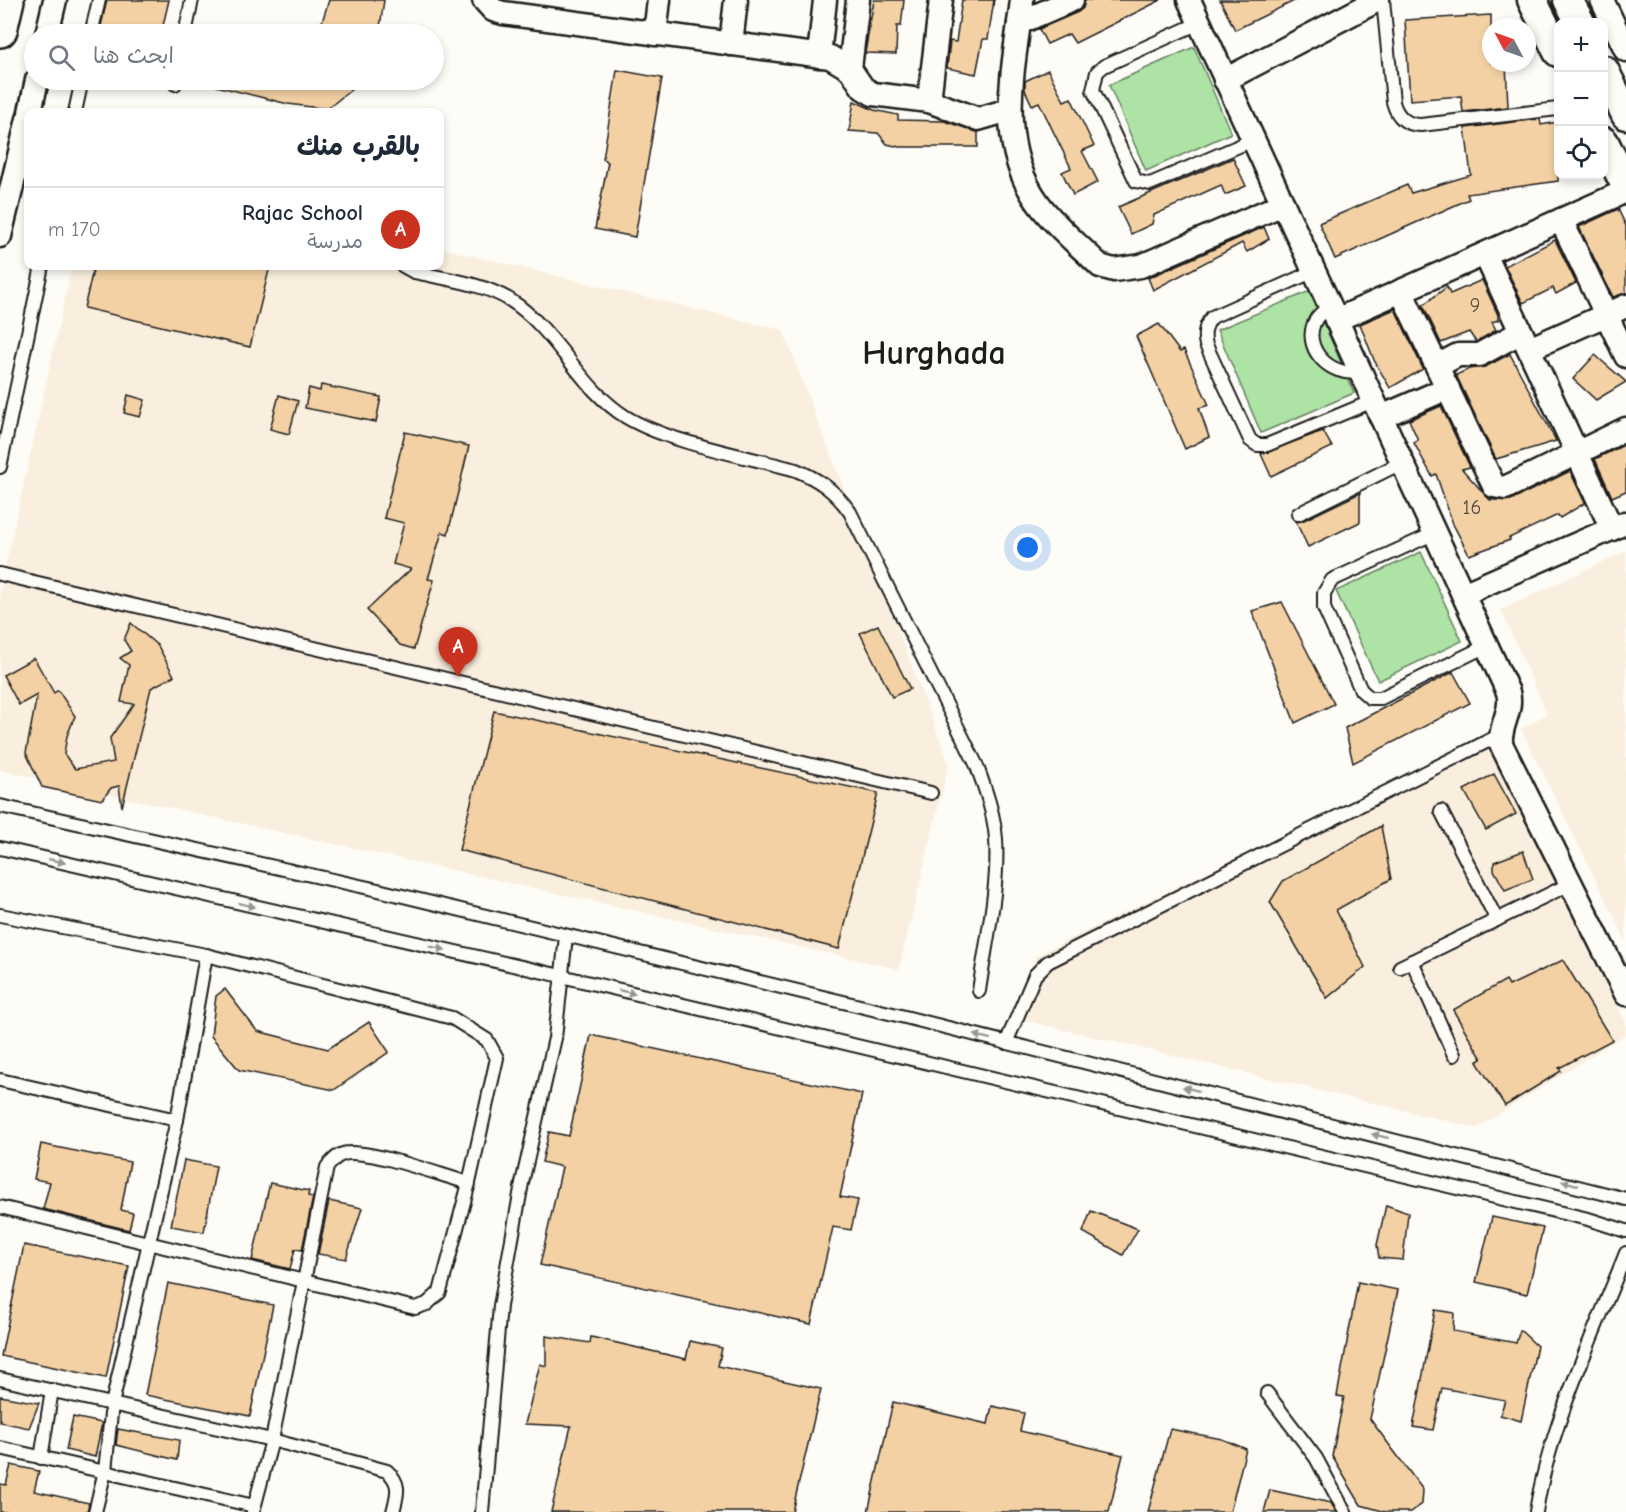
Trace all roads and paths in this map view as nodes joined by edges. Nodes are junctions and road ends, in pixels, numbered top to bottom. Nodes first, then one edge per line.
1 (7, 0) edge
2 (55, 0) edge
3 (99, 0) edge
4 (192, 0) edge
5 (484, 0) edge
6 (659, 0) edge
7 (736, 0) edge
8 (825, 0) edge
9 (858, 0) edge
10 (940, 0) edge
11 (1022, 0) edge
12 (1072, 0) edge
13 (1189, 0) edge
14 (1334, 0) edge
15 (1380, 0) edge
16 (1532, 0) edge
17 (1568, 0) edge
18 (1602, 0) edge
19 (565, 11) edge
20 (1578, 18) edge
21 (1019, 23) junction
22 (1199, 23) junction
23 (49, 24) edge
24 (93, 24) edge
25 (187, 24) edge
26 (1331, 25) junction
27 (0, 30) edge
28 (655, 34) junction
29 (731, 44) junction
30 (1554, 44) edge
31 (1626, 50) edge
32 (819, 56) junction
33 (850, 69) junction
34 (1605, 72) edge
35 (1225, 80) junction
36 (36, 90) edge
37 (80, 90) edge
38 (929, 101) junction
39 (31, 108) edge
40 (76, 108) edge
41 (1554, 109) edge
42 (1009, 110) junction
43 (1626, 115) edge
44 (24, 136) edge
45 (1253, 140) junction
46 (1608, 150) edge
47 (1626, 186) edge
48 (1626, 191) edge
49 (1283, 204) junction
50 (1561, 220) junction
51 (0, 236) edge
52 (1485, 254) junction
53 (41, 270) edge
54 (410, 270) edge
55 (1314, 271) junction
56 (1401, 291) junction
57 (1616, 310) edge
58 (1333, 313) junction
59 (1525, 340) junction
60 (1626, 356) edge
61 (1437, 366) junction
62 (1360, 372) junction
63 (1448, 388) junction
64 (1377, 409) junction
65 (1626, 429) edge
66 (1577, 453) junction
67 (1401, 463) junction
68 (0, 468) edge
69 (1298, 514) dead end
70 (1619, 526) edge
71 (1435, 533) junction
72 (0, 574) edge
73 (1463, 594) junction
74 (1486, 646) junction
75 (1500, 735) junction
76 (931, 793) dead end
77 (0, 806) edge
78 (1440, 811) dead end
79 (0, 848) edge
80 (1570, 884) junction
81 (0, 915) edge
82 (1497, 920) junction
83 (566, 936) junction
84 (206, 955) junction
85 (1412, 961) junction
86 (1400, 967) dead end
87 (561, 976) junction
88 (979, 990) dead end
89 (1626, 994) edge
90 (1006, 1043) junction
91 (1454, 1054) dead end
92 (0, 1080) edge
93 (177, 1120) junction
94 (469, 1183) junction
95 (1626, 1198) edge
96 (0, 1207) edge
97 (1626, 1231) edge
98 (150, 1245) junction
99 (1626, 1253) edge
100 (306, 1281) junction
101 (0, 1378) edge
102 (52, 1390) junction
103 (1267, 1393) dead end
104 (112, 1404) junction
105 (272, 1440) junction
106 (0, 1448) edge
107 (41, 1458) junction
108 (105, 1471) junction
109 (253, 1509) edge
110 (94, 1512) edge
111 (393, 1512) edge
112 (482, 1512) edge
113 (1345, 1512) edge
114 (1536, 1512) edge

1 - 27 main road
2 - 23 street
3 - 24 lane
4 - 25 lane
5 - 19 street
6 - 28 street
7 - 29 street
8 - 32 street
9 - 33 street
10 - 38 street
11 - 21 street
12 - 21 street
13 - 22 street
14 - 26 street
15 - 26 street
15 - 41 lane
16 - 30 street
17 - 20 street
18 - 31 street
19 - 28 street
21 - 42 street
22 - 35 street
22 - 45 lane
26 - 35 street
28 - 29 street
29 - 32 street
32 - 33 street
33 - 38 street
34 - 43 street
35 - 45 street
36 - 39 street
37 - 40 lane
38 - 42 street
42 - 49 street
44 - 51 street
45 - 49 street
46 - 47 street
48 - 50 street
49 - 55 street
50 - 52 street
50 - 57 street
52 - 56 street
52 - 59 street
53 - 68 lane
54 - 88 lane
55 - 58 street
55 - 64 lane
56 - 58 street
56 - 61 street
57 - 59 street
57 - 60 street
58 - 62 street
58 - 62 lane
59 - 61 street
59 - 66 street
61 - 63 street
62 - 64 street
63 - 64 street
63 - 66 street
64 - 67 street
65 - 66 street
66 - 70 street
67 - 69 lane
67 - 71 street
70 - 73 street
71 - 73 street
71 - 74 lane
72 - 76 lane
73 - 74 street
74 - 75 street
75 - 80 street
75 - 90 lane
77 - 83 lane
78 - 82 lane
79 -> 87 lane
80 - 82 lane
80 - 89 street
81 - 84 lane
82 - 85 lane
83 - 87 lane
90 -> 83 lane
84 - 93 lane
84 - 94 lane
85 - 86 lane
85 - 91 lane
87 -> 97 lane
87 - 112 lane
95 -> 90 lane
92 - 93 lane
93 - 98 lane
94 - 100 lane
94 - 100 lane
96 - 98 lane
98 - 100 lane
98 - 104 lane
99 - 114 lane
100 - 105 lane
101 - 102 lane
102 - 104 lane
102 - 107 lane
103 - 113 lane
104 - 105 lane
104 - 108 lane
105 - 109 lane
105 - 111 lane
106 - 107 lane
107 - 108 lane
108 - 109 lane
108 - 110 lane

